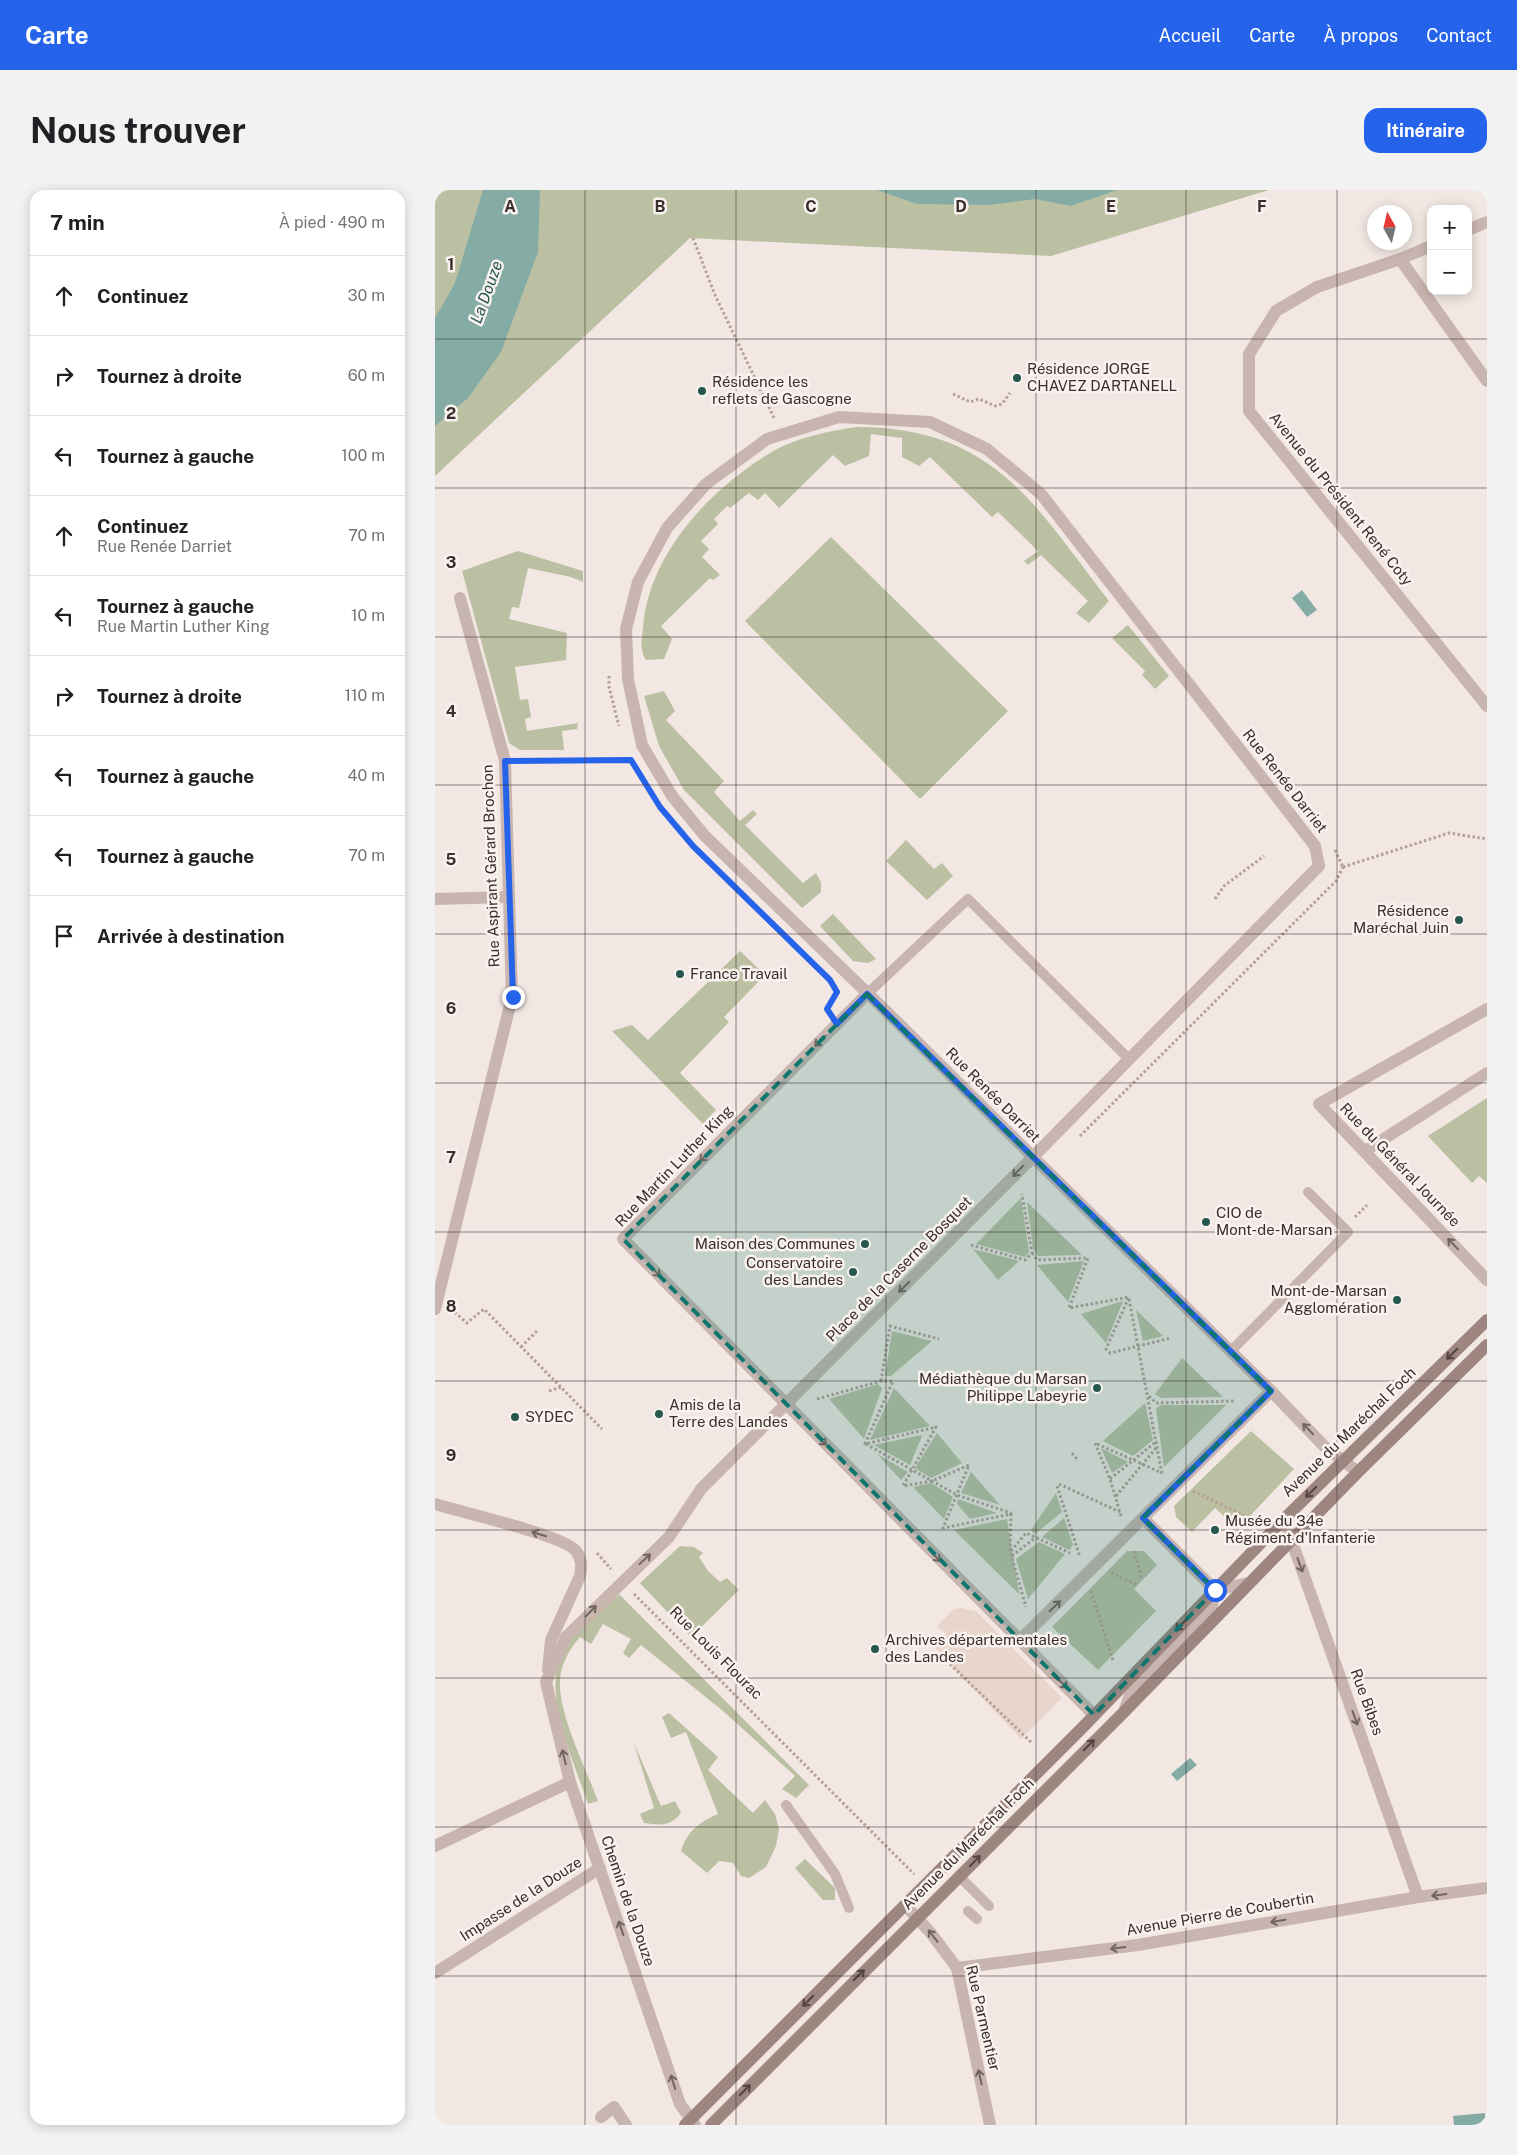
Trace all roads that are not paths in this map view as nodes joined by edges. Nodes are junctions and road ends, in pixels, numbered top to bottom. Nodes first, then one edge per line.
1 (1487, 222) edge
2 (1472, 228) edge
3 (1427, 248) edge
4 (1400, 260) junction
5 (1487, 381) edge
6 (459, 598) dead end
7 (1487, 706) edge
8 (509, 896) junction
9 (435, 899) edge
10 (867, 994) junction
11 (1487, 1009) edge
12 (1129, 1059) junction
13 (1487, 1073) edge
14 (1365, 1151) junction
15 (1033, 1157) junction
16 (1308, 1192) dead end
17 (440, 1268) edge
18 (1487, 1280) edge
19 (435, 1309) edge
20 (1487, 1320) edge
21 (1487, 1345) edge
22 (1230, 1352) junction
23 (1271, 1391) junction
24 (787, 1405) junction
25 (1344, 1459) junction
26 (1358, 1472) junction
27 (435, 1504) edge
28 (1143, 1518) junction
29 (1284, 1519) junction
30 (1291, 1539) junction
31 (1247, 1584) junction
32 (1215, 1590) junction
33 (1020, 1640) junction
34 (546, 1682) junction
35 (1124, 1712) junction
36 (1094, 1715) junction
37 (570, 1782) junction
38 (786, 1805) dead end
39 (435, 1846) edge
40 (600, 1868) junction
41 (959, 1876) junction
42 (1487, 1888) edge
43 (1418, 1897) junction
44 (905, 1905) junction
45 (989, 1906) dead end
46 (849, 1908) dead end
47 (969, 1911) dead end
48 (917, 1918) junction
49 (977, 1919) dead end
50 (957, 1968) junction
51 (435, 1973) edge
52 (601, 2117) dead end
53 (690, 2123) edge
54 (626, 2125) edge
55 (711, 2125) edge
56 (990, 2125) edge

1 - 2 street
3 - 4 street, Avenue du Président René Coty
4 - 5 street
4 - 7 street, Avenue du Président René Coty
6 - 8 street, Rue Aspirant Gérard Brochon
8 - 9 street
8 - 17 street, Rue Aspirant Gérard Brochon
10 - 12 lane
10 - 12 street, Rue Renée Darriet
10 - 15 street, Rue Renée Darriet
10 -> 24 street, Rue Martin Luther King
11 - 14 street, Rue du Général Journée
12 - 15 street, Rue Renée Darriet
13 - 14 street
18 -> 14 street, Rue du Général Journée
15 - 22 street
15 -> 24 street, Place de la Caserne Bosquet
16 - 22 lane
17 - 19 street, Rue Aspirant Gérard Brochon
20 -> 25 main road, Avenue du Maréchal Foch
21 - 26 main road, Avenue du Maréchal Foch
22 - 23 street
25 -> 23 street
23 - 28 street
24 -> 33 street
34 -> 24 street, Place de la Caserne Bosquet
25 - 26 street
25 -> 29 main road, Avenue du Maréchal Foch
26 - 30 main road, Avenue du Maréchal Foch
34 -> 27 street, Chemin de la Douze
28 - 32 street
33 -> 28 street
29 - 30 street, Rue Bibes
29 - 32 main road, Avenue du Maréchal Foch
30 - 31 main road, Avenue du Maréchal Foch
30 -> 43 street, Rue Bibes
31 - 32 street
31 - 35 main road, Avenue du Maréchal Foch
32 - 35 street
32 -> 36 main road, Avenue du Maréchal Foch
33 -> 36 street
37 -> 34 street, Chemin de la Douze
41 -> 35 main road, Avenue du Maréchal Foch
36 - 44 main road, Avenue du Maréchal Foch
37 - 39 street
37 - 40 street, Chemin de la Douze
38 - 46 lane
40 - 51 street, Impasse de la Douze
53 -> 40 street, Chemin de la Douze
41 - 45 lane
41 - 48 main road, Avenue du Maréchal Foch
42 -> 43 street, Avenue Pierre de Coubertin
43 -> 50 street, Avenue Pierre de Coubertin
44 - 48 street, Rue Parmentier
44 -> 53 main road, Avenue du Maréchal Foch
47 - 49 lane
50 -> 48 street, Rue Parmentier
55 -> 48 main road, Avenue du Maréchal Foch
56 -> 50 street, Rue Parmentier
52 - 54 street

